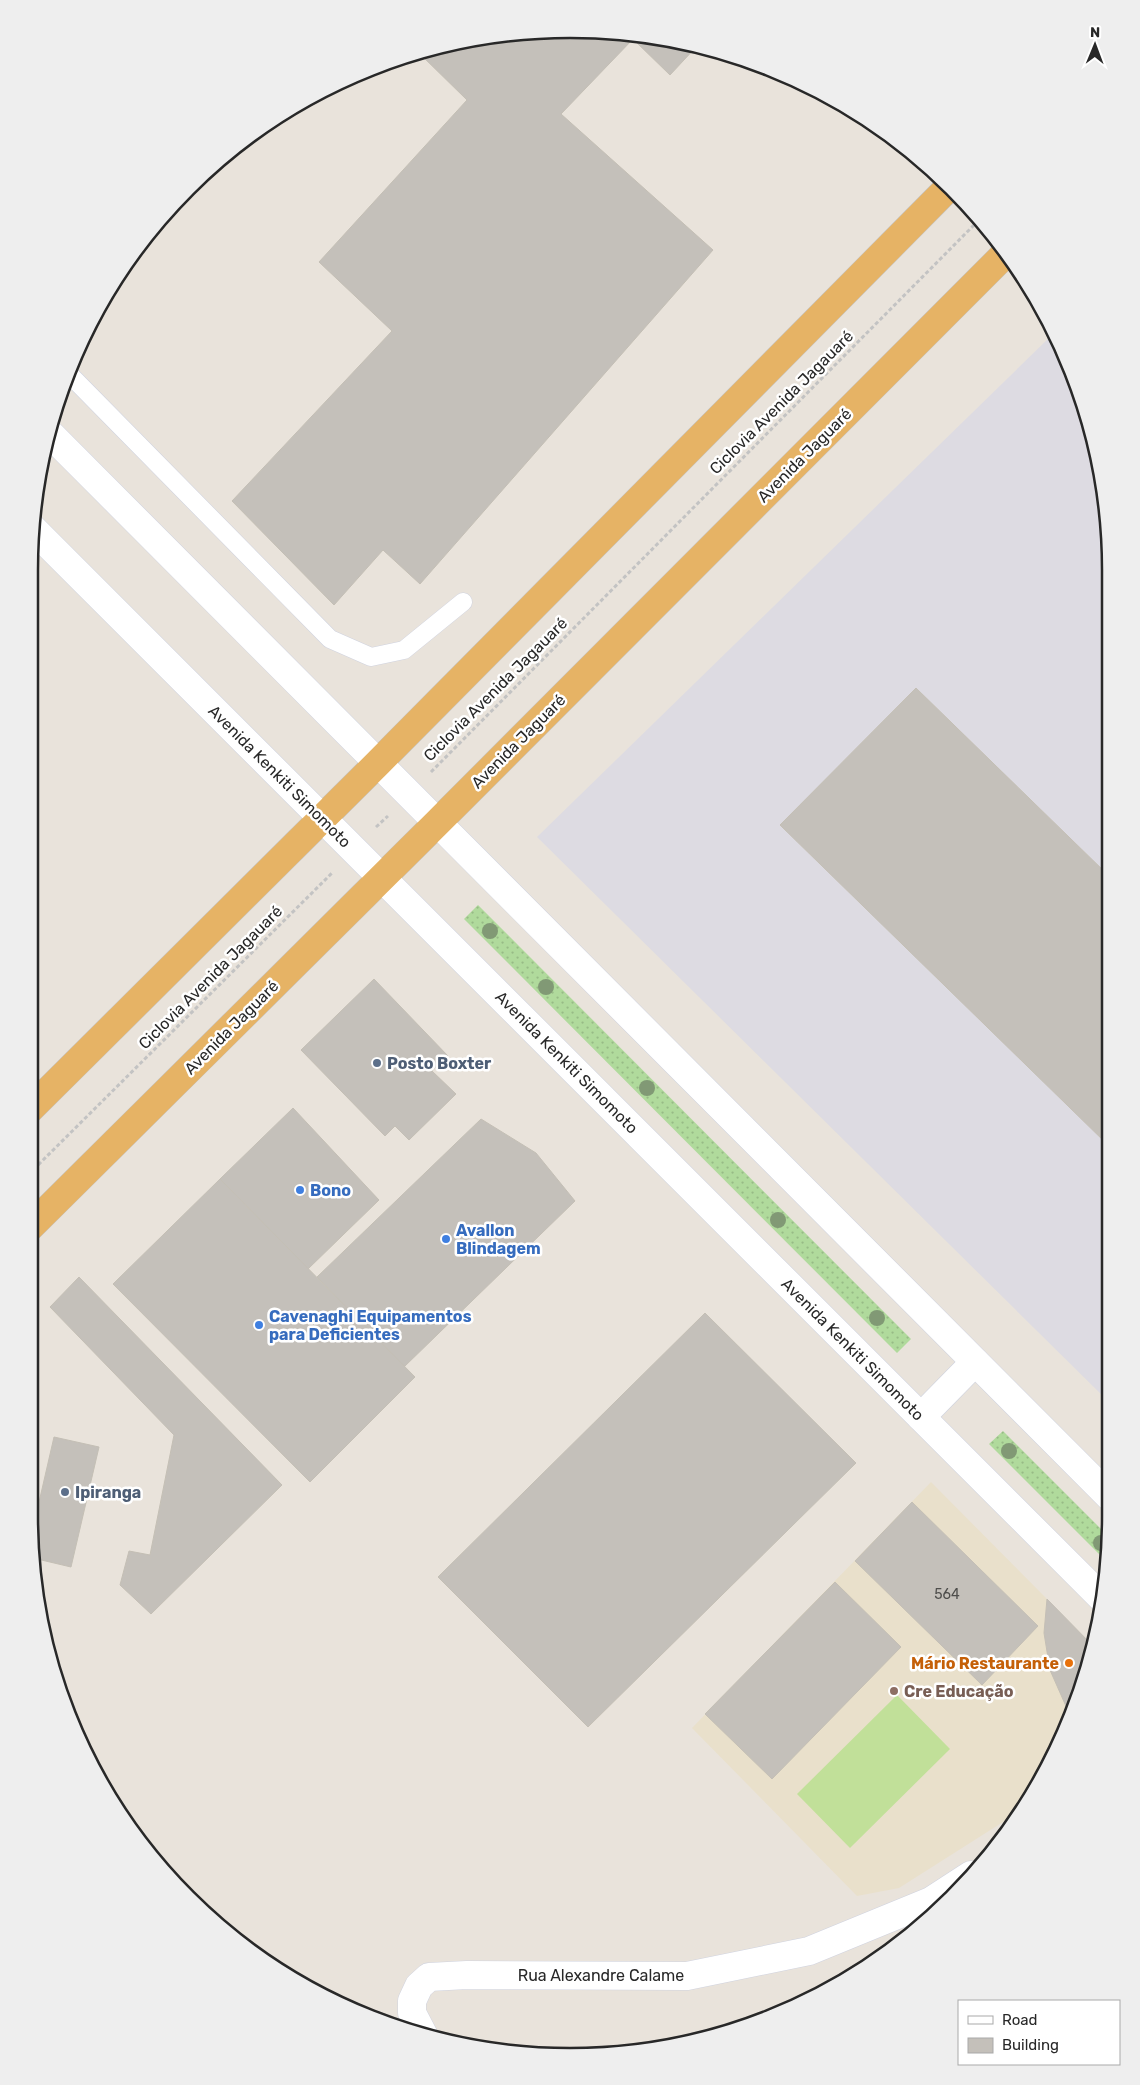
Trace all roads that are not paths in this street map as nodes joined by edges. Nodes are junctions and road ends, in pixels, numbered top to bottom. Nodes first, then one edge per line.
1 (945, 191) edge
2 (1001, 258) edge
3 (73, 379) edge
4 (55, 438) edge
5 (39, 535) edge
6 (463, 602) dead end
7 (378, 763) junction
8 (323, 818) junction
9 (437, 823) junction
10 (382, 877) junction
11 (38, 1101) edge
12 (38, 1219) edge
13 (975, 1362) junction
14 (921, 1417) junction
15 (1102, 1489) edge
16 (1097, 1593) edge
17 (949, 1890) edge
18 (418, 2025) edge

1 - 7 highway
2 - 9 highway, Avenida Jaguaré
3 - 6 lane
4 - 7 main road
5 - 8 main road, Avenida Kenkiti Simomoto
7 - 8 highway
7 - 9 main road
8 - 10 main road, Avenida Kenkiti Simomoto
8 - 11 highway
9 - 10 highway, Avenida Jaguaré
9 - 13 main road
10 - 12 highway, Avenida Jaguaré
10 - 14 main road, Avenida Kenkiti Simomoto
13 - 14 main road
13 - 15 main road
14 - 16 main road, Avenida Kenkiti Simomoto
17 - 18 main road, Rua Alexandre Calame

